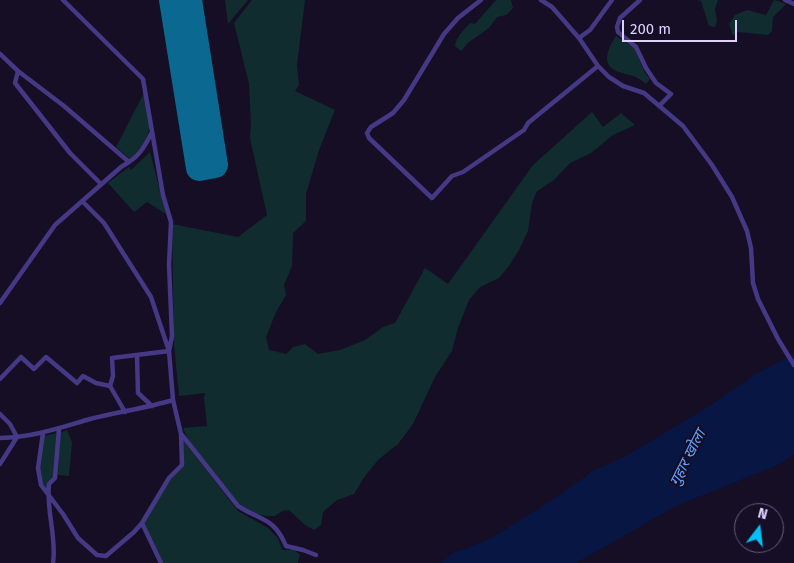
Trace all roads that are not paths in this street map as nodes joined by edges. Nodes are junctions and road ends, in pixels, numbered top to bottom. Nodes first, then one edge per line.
1 (62, 0) edge
2 (481, 0) edge
3 (541, 0) edge
4 (612, 0) edge
5 (640, 0) edge
6 (785, 0) edge
7 (794, 4) edge
8 (579, 38) junction
9 (0, 54) edge
10 (598, 66) junction
11 (18, 71) junction
12 (659, 106) junction
13 (153, 130) junction
14 (129, 162) junction
15 (101, 184) junction
16 (83, 202) junction
17 (0, 303) edge
18 (169, 350) junction
19 (137, 356) junction
20 (794, 364) edge
21 (0, 379) edge
22 (110, 386) junction
23 (173, 400) junction
24 (152, 406) junction
25 (125, 412) junction
26 (0, 414) edge
27 (59, 429) junction
28 (43, 433) junction
29 (181, 434) junction
30 (0, 438) edge
31 (17, 438) junction
32 (0, 464) edge
33 (48, 495) junction
34 (142, 523) junction
35 (316, 555) dead end
36 (53, 563) edge
37 (161, 563) edge

1 - 13 street
2 - 10 street
3 - 8 street
4 - 8 street
5 - 12 street
6 - 7 street
8 - 10 street
9 - 11 street
10 - 12 street
11 - 14 street
11 - 15 street
12 - 20 street
13 - 14 street
13 - 18 street
14 - 15 street
15 - 16 street
16 - 17 street
16 - 18 street
18 - 19 street
18 - 23 street
19 - 22 street
19 - 24 street
21 - 22 street
22 - 25 street
23 - 24 street
23 - 29 street
24 - 25 street
25 - 27 street
26 - 31 street
27 - 28 street
27 - 33 street
28 - 31 street
28 - 33 street
29 - 34 street
29 - 35 street
30 - 31 street
31 - 32 street
33 - 34 street
33 - 36 street
34 - 37 street

